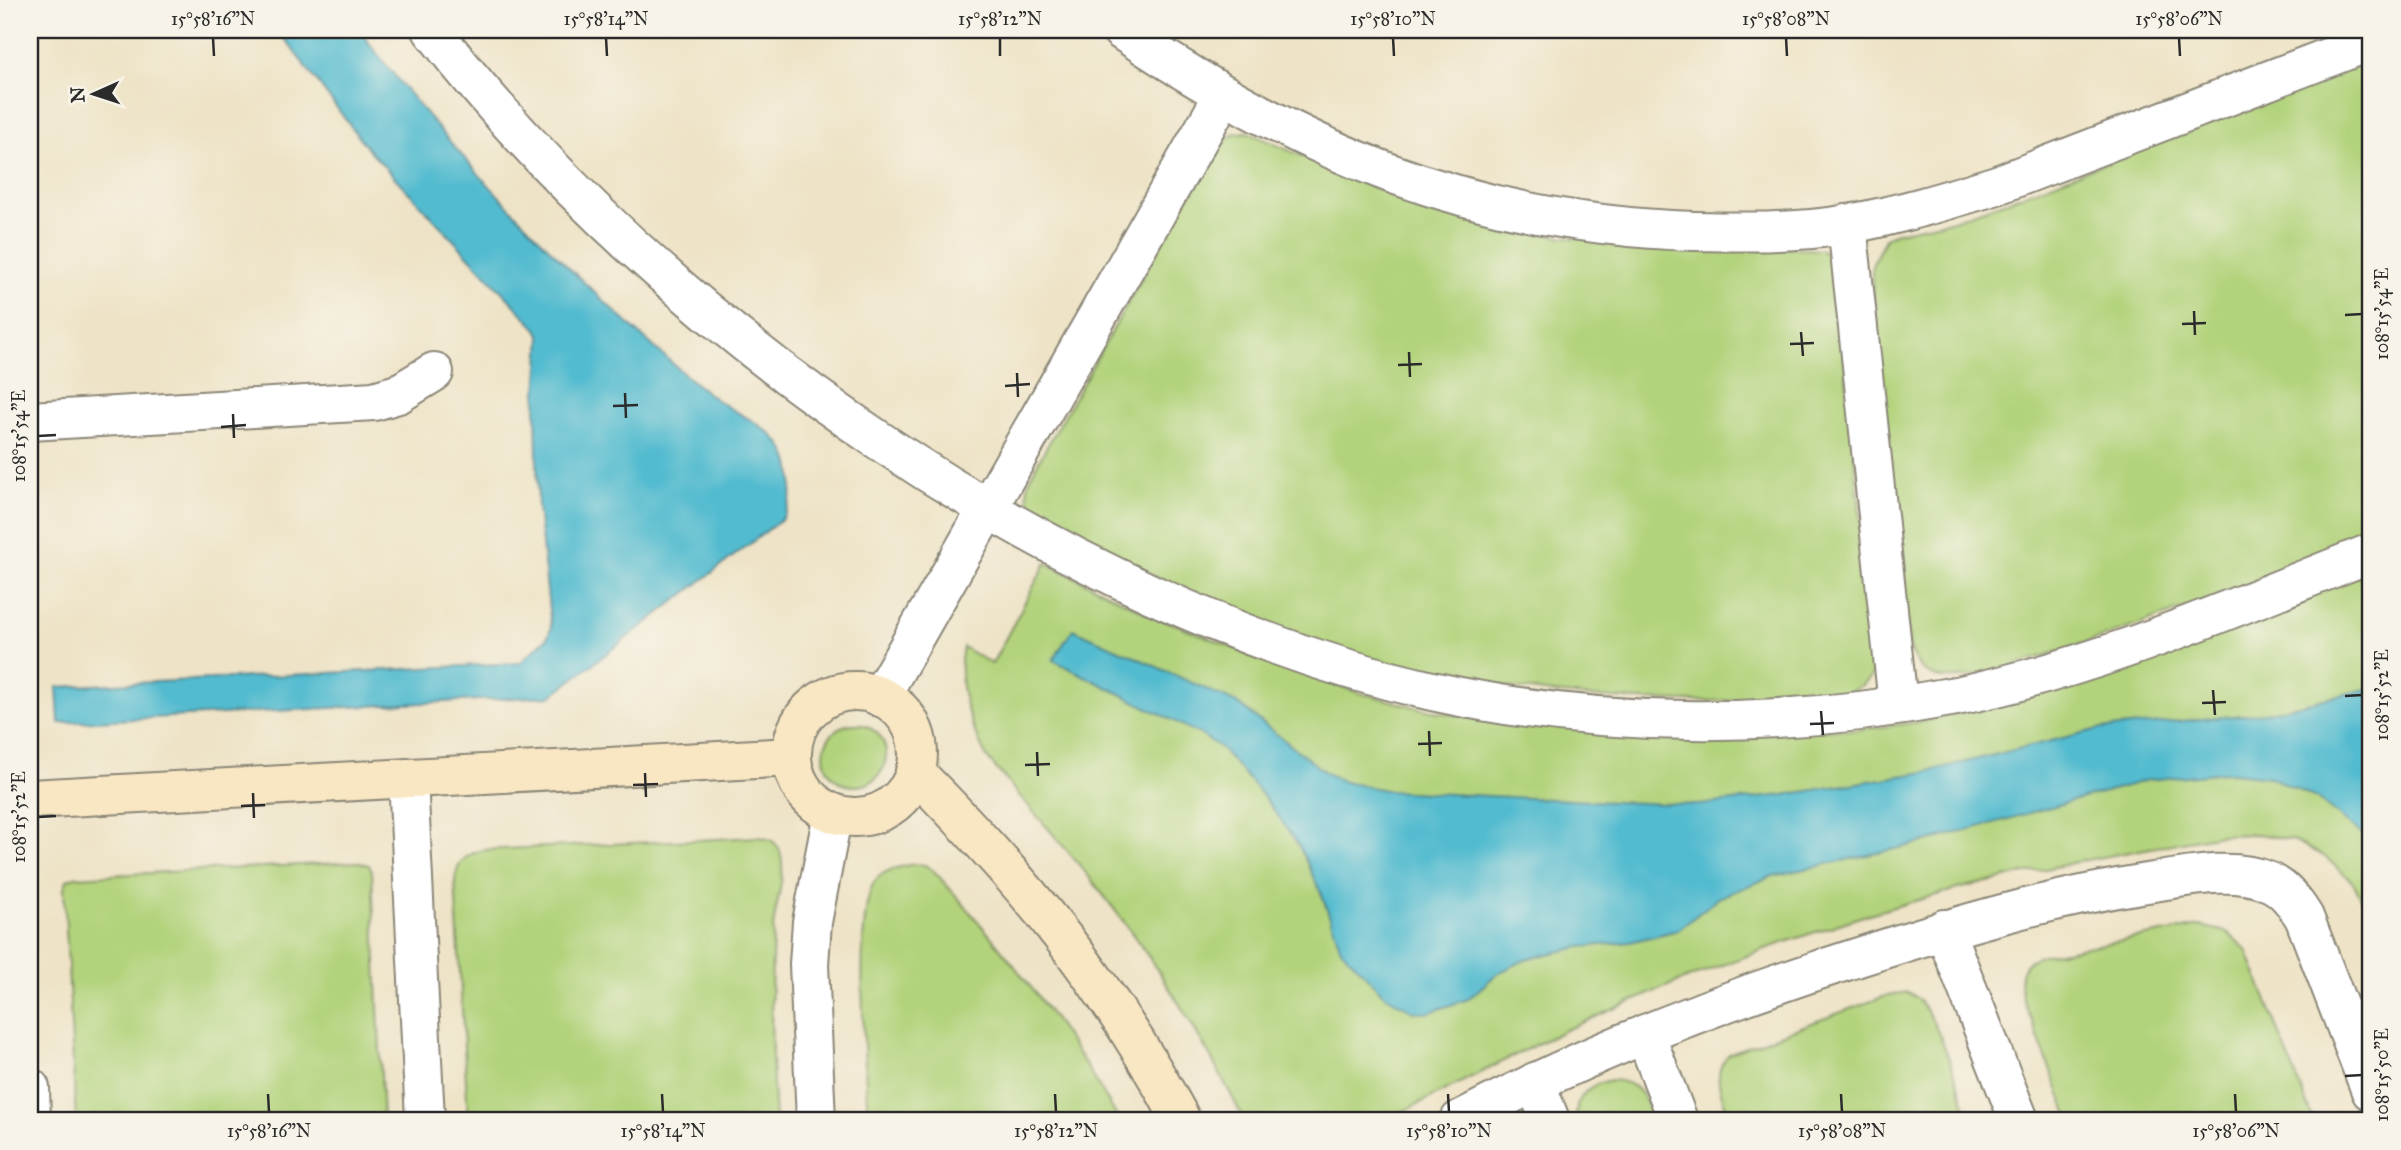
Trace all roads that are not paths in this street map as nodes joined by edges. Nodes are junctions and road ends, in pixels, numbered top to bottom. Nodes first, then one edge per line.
1 (432, 30) edge
2 (1121, 30) edge
3 (2371, 41) edge
4 (1223, 96) junction
5 (1847, 224) junction
6 (434, 372) dead end
7 (30, 421) edge
8 (989, 508) junction
9 (2371, 553) edge
10 (880, 697) junction
11 (1898, 704) junction
12 (792, 757) junction
13 (915, 772) junction
14 (408, 778) junction
15 (30, 799) edge
16 (833, 813) junction
17 (1944, 929) junction
18 (1645, 1034) junction
19 (1535, 1082) junction
20 (30, 1088) edge
21 (2371, 1091) edge
22 (31, 1120) edge
23 (425, 1120) edge
24 (816, 1120) edge
25 (1181, 1120) edge
26 (1460, 1120) edge
27 (1550, 1120) edge
28 (1678, 1120) edge
29 (2019, 1120) edge

1 - 8 street
2 - 4 street
3 - 5 street
4 - 5 street
4 - 8 street
5 - 11 street
6 - 7 street
8 - 10 street
8 - 11 street
9 - 11 street
10 - 12 street
10 - 13 street
12 - 14 street
12 - 16 street
13 - 16 street
13 - 25 street
14 - 15 street
14 - 23 street
16 - 24 street
17 - 18 street
17 - 21 street
17 - 29 street
18 - 19 street
18 - 28 street
19 - 26 street
19 - 27 street
20 - 22 street

